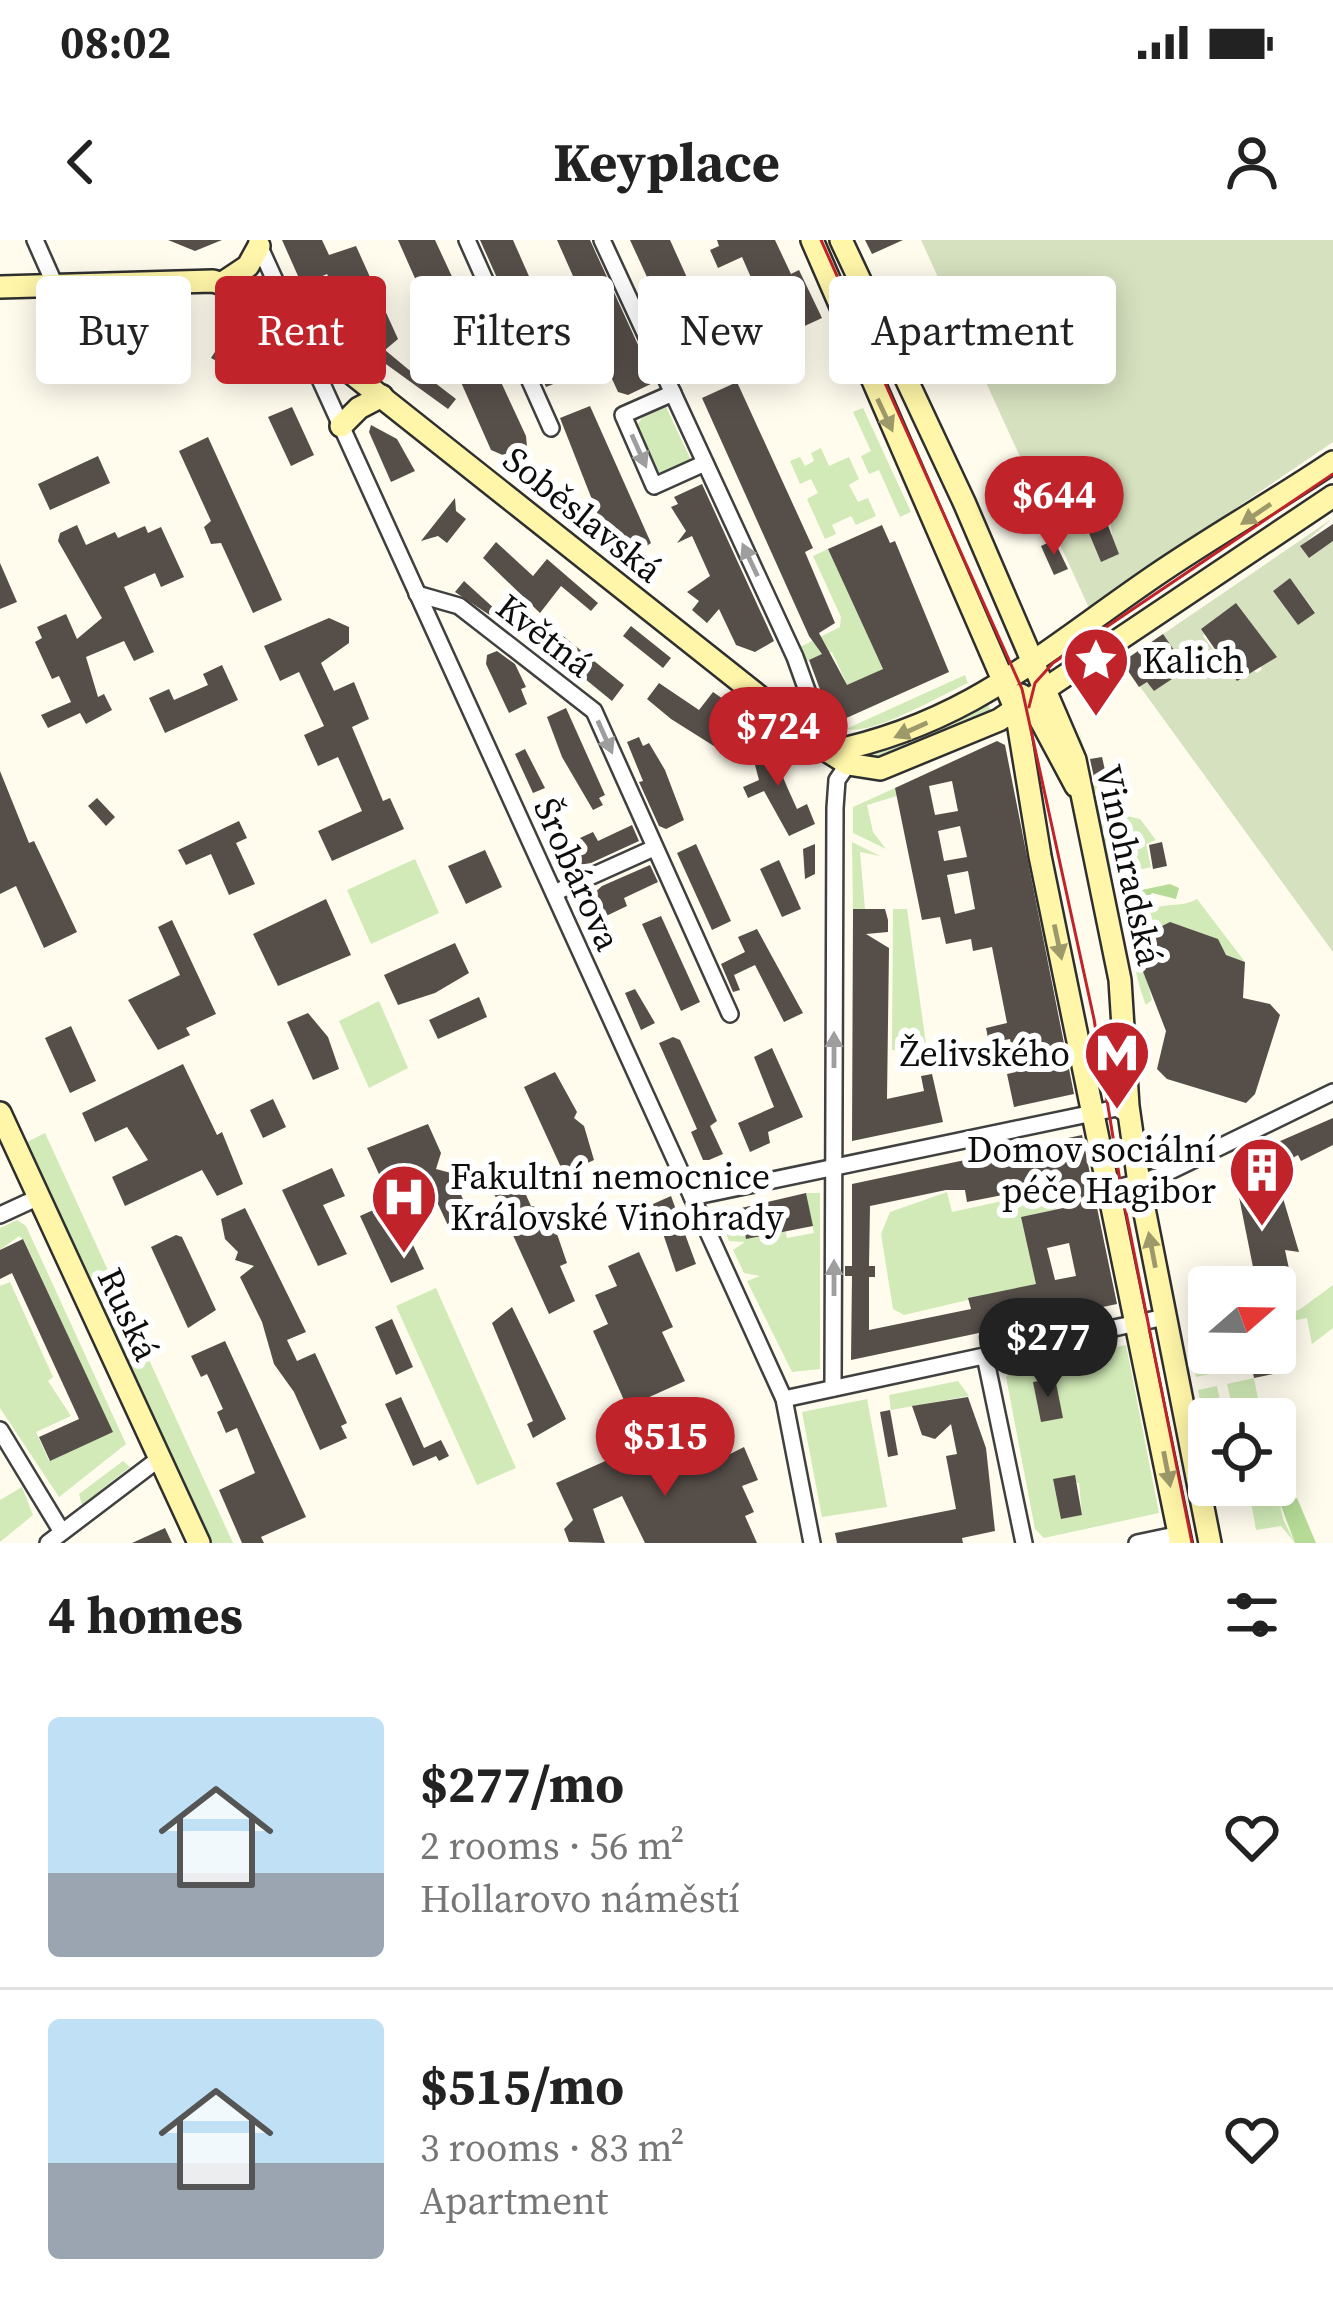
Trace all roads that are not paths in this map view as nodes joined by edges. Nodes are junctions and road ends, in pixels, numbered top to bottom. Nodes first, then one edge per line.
1 (35, 240) edge
2 (467, 240) edge
3 (602, 240) edge
4 (812, 240) edge
5 (841, 240) edge
6 (258, 243) edge
7 (52, 276) edge
8 (233, 276) edge
9 (273, 276) edge
10 (857, 276) edge
11 (829, 282) edge
12 (36, 286) edge
13 (0, 287) edge
14 (321, 384) edge
15 (367, 384) edge
16 (872, 384) edge
17 (906, 384) edge
18 (673, 393) junction
19 (382, 396) junction
20 (341, 427) junction
21 (551, 428) dead end
22 (1333, 462) edge
23 (705, 463) junction
24 (1333, 496) edge
25 (417, 594) junction
26 (1033, 662) junction
27 (1006, 684) junction
28 (1031, 701) junction
29 (838, 758) junction
30 (654, 848) junction
31 (554, 893) junction
32 (730, 1014) dead end
33 (1333, 1092) edge
34 (1095, 1112) junction
35 (0, 1113) edge
36 (1130, 1126) junction
37 (1210, 1148) junction
38 (834, 1167) junction
39 (1139, 1183) junction
40 (1110, 1190) junction
41 (39, 1197) junction
42 (692, 1197) junction
43 (0, 1215) edge
44 (1165, 1317) junction
45 (1137, 1323) junction
46 (986, 1356) junction
47 (833, 1388) junction
48 (784, 1399) junction
49 (0, 1430) edge
50 (160, 1458) junction
51 (55, 1538) edge
52 (1181, 1538) edge
53 (199, 1543) edge
54 (812, 1543) edge
55 (1024, 1543) edge
56 (1137, 1543) edge
57 (1210, 1543) edge

1 - 7 street
2 - 21 street
3 - 18 street
4 - 11 main road, Vinohradská
5 - 10 main road, Vinohradská
6 - 8 main road
6 - 9 street, Šrobárova
12 - 13 main road
14 - 20 street, Šrobárova
15 - 19 main road, Soběslavská
16 -> 27 main road, Vinohradská
17 - 26 main road, Vinohradská
18 - 23 street
18 -> 23 street
19 - 20 main road
19 - 29 main road, Soběslavská
20 - 25 street, Šrobárova
22 -> 26 main road
29 -> 23 street
24 - 28 main road
25 -> 30 street, Květná
25 - 31 street, Šrobárova
26 - 27 main road
26 - 28 main road, Vinohradská
27 - 28 main road, Vinohradská
27 -> 29 main road
28 - 29 main road
28 -> 34 main road, Vinohradská
28 - 36 main road, Vinohradská
38 -> 29 street
30 - 31 street
30 - 32 street, Květná
31 - 42 street, Šrobárova
33 - 37 street
34 - 36 street
34 - 38 street
34 - 40 main road, Vinohradská
35 - 41 main road, Ruská
36 - 37 street
36 - 39 main road, Vinohradská
37 - 39 street
38 - 42 street
47 -> 38 street
39 - 40 street
44 -> 39 main road, Vinohradská
40 - 45 main road, Vinohradská
41 - 43 street
41 - 50 main road, Ruská
42 - 48 street, Šrobárova
44 - 45 street
44 - 57 main road, Vinohradská
45 - 46 street
45 -> 52 main road, Vinohradská
46 - 47 street
46 - 55 street
47 - 48 street
48 - 54 street, Šrobárova
49 - 51 street
50 - 51 street
50 - 53 main road, Ruská
52 - 56 street

